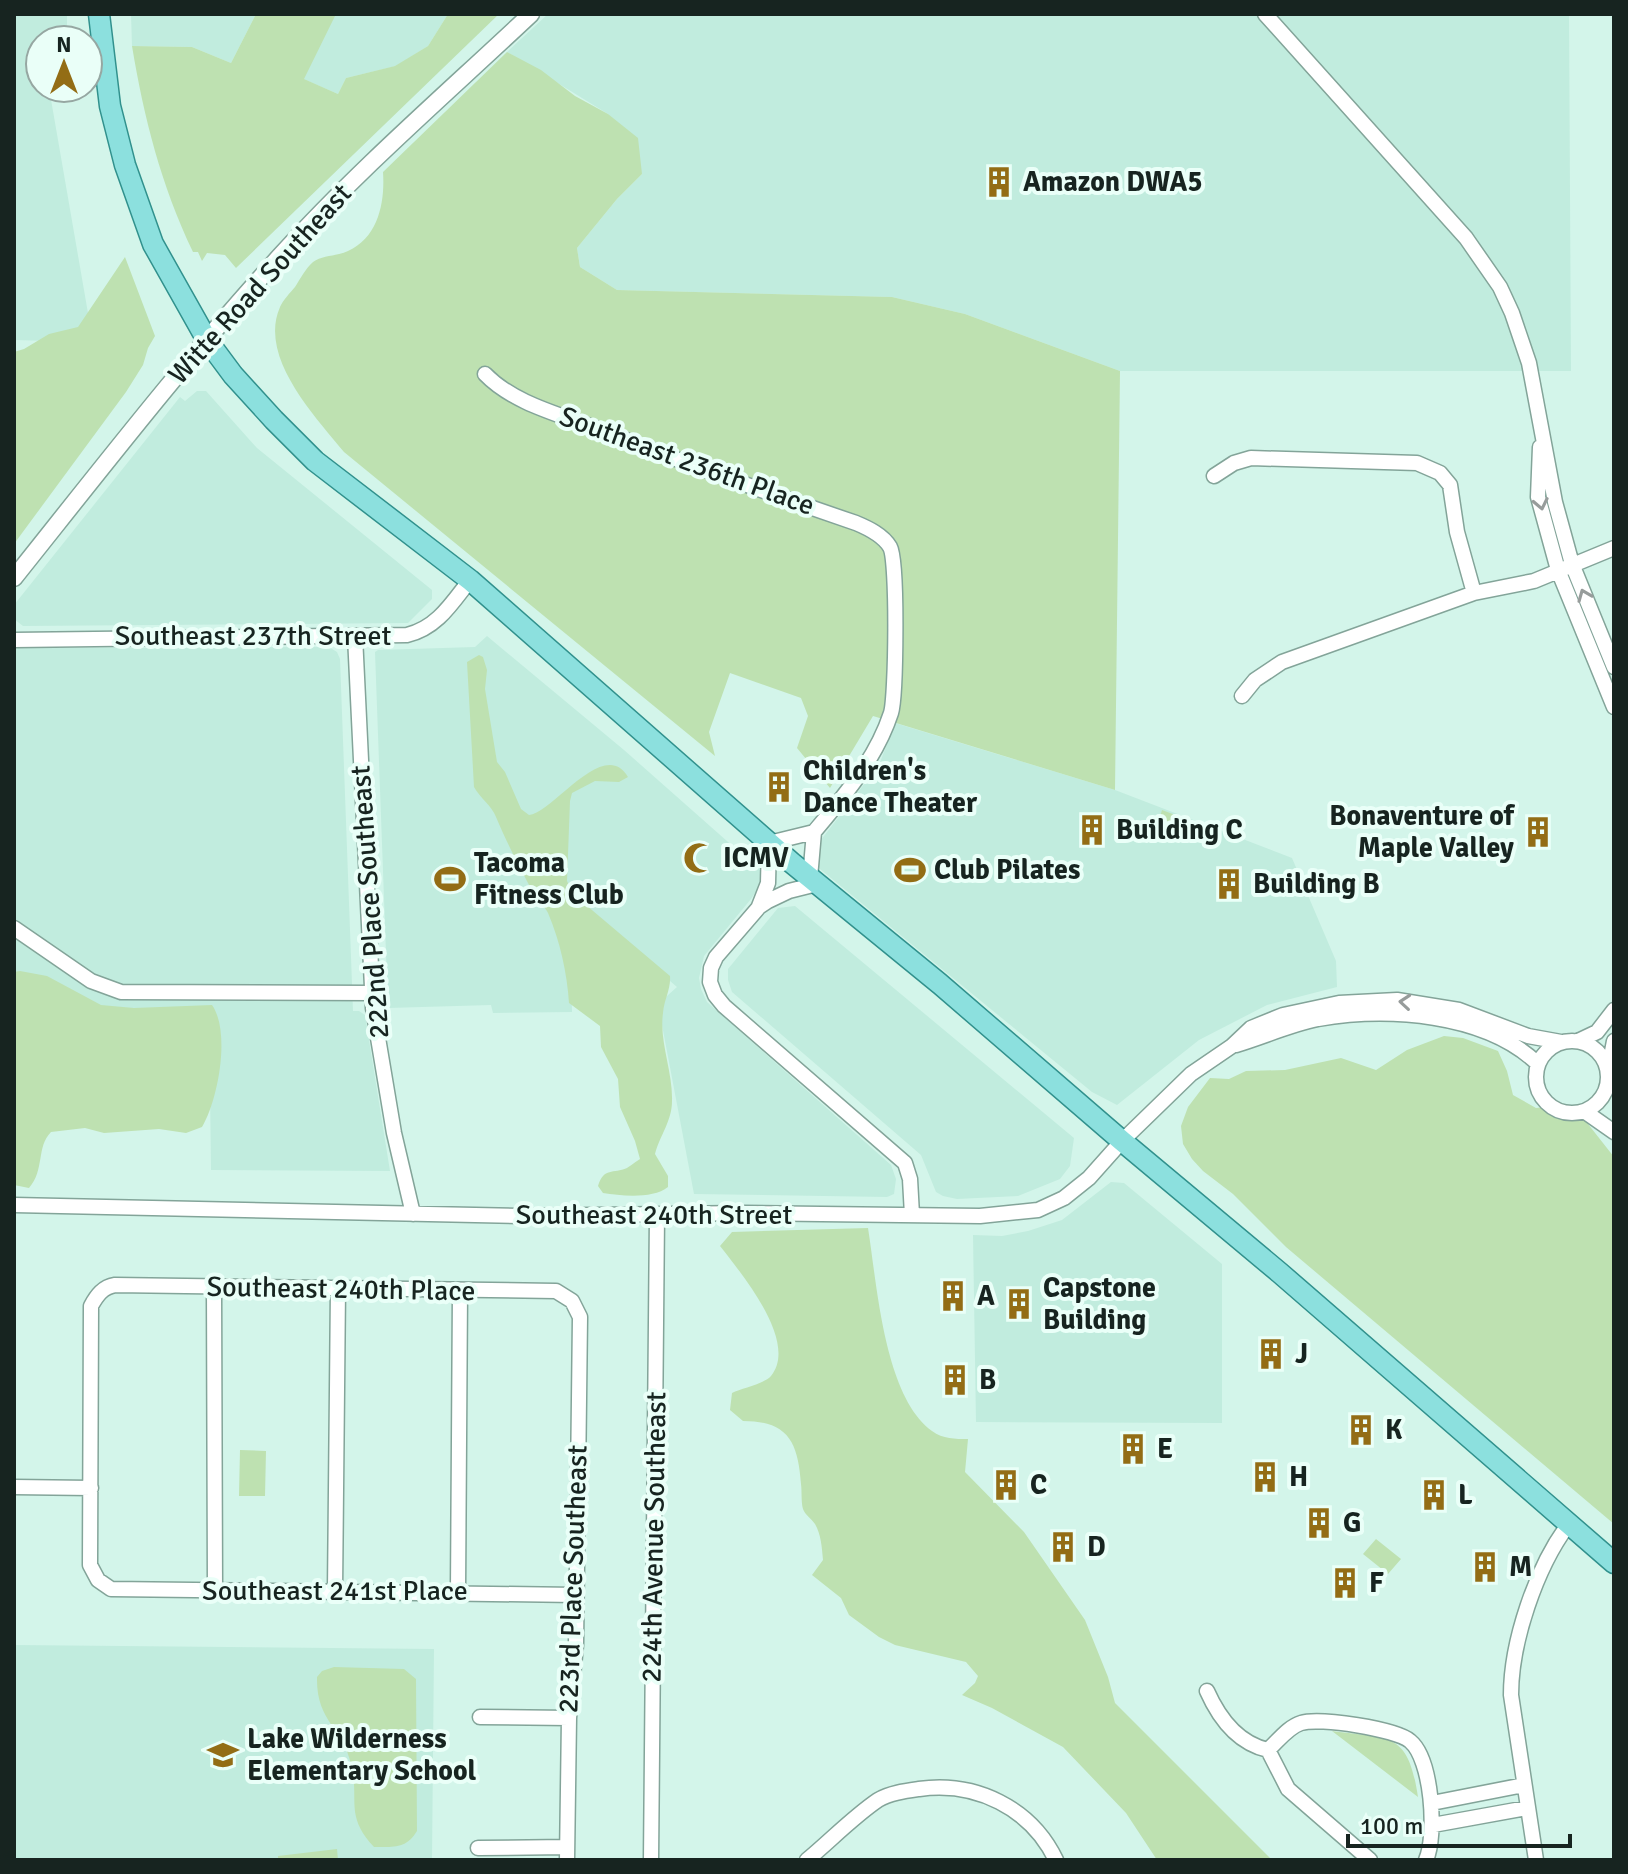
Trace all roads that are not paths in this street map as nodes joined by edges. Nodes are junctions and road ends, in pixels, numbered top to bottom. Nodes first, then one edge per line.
1 (99, 14) edge
2 (531, 14) edge
3 (1265, 14) edge
4 (207, 340) junction
5 (485, 374) dead end
6 (1214, 476) dead end
7 (1614, 548) edge
8 (1565, 567) junction
9 (14, 578) edge
10 (470, 580) junction
11 (1474, 593) junction
12 (355, 636) junction
13 (14, 640) edge
14 (1614, 667) edge
15 (1242, 696) dead end
16 (1614, 707) edge
17 (814, 832) junction
18 (769, 843) junction
19 (813, 881) junction
20 (759, 907) junction
21 (14, 928) edge
22 (372, 993) junction
23 (1614, 1010) edge
24 (1578, 1041) junction
25 (1614, 1041) edge
26 (1561, 1042) junction
27 (1232, 1046) junction
28 (1538, 1064) junction
29 (1607, 1072) junction
30 (1605, 1091) junction
31 (1614, 1105) edge
32 (1584, 1111) junction
33 (1614, 1132) edge
34 (1122, 1141) junction
35 (14, 1205) edge
36 (413, 1214) junction
37 (657, 1215) junction
38 (912, 1215) junction
39 (214, 1287) junction
40 (338, 1288) junction
41 (460, 1291) junction
42 (572, 1301) joint
43 (14, 1487) edge
44 (91, 1488) junction
45 (1568, 1525) junction
46 (1614, 1563) edge
47 (215, 1591) junction
48 (335, 1591) junction
49 (458, 1591) junction
50 (576, 1595) junction
51 (1207, 1691) dead end
52 (480, 1717) dead end
53 (569, 1718) junction
54 (1268, 1750) junction
55 (1524, 1785) junction
56 (1432, 1803) junction
57 (1527, 1808) junction
58 (1433, 1825) junction
59 (478, 1848) dead end
60 (567, 1854) edge
61 (651, 1860) edge
62 (807, 1860) edge
63 (1056, 1860) edge
64 (1370, 1860) edge
65 (1426, 1860) edge
66 (1536, 1860) edge

1 - 4 main road
2 - 4 street, Witte Road Southeast
3 - 8 street
4 - 9 street, Witte Road Southeast
4 - 10 main road
5 - 17 street, Southeast 236th Place
6 - 11 street
7 - 8 street
8 - 11 street
14 -> 8 street
8 - 16 street
10 - 12 street, Southeast 237th Street
10 - 18 main road
11 - 15 street
12 - 13 street, Southeast 237th Street
12 - 22 street, 222nd Place Southeast
17 - 18 street
17 - 19 street
18 - 19 main road
18 - 20 street
19 - 20 street
19 - 34 main road
20 - 38 street
21 - 22 street
22 - 36 street, 222nd Place Southeast
23 - 24 street
24 - 26 street
24 - 29 street
25 - 29 street
26 -> 27 street, Southeast 240th Street
26 - 28 street
27 - 28 street, Southeast 240th Street
27 - 34 street, Southeast 240th Street
28 - 32 street
29 - 30 street
30 - 31 street
30 - 32 street
32 - 33 street
34 - 38 street, Southeast 240th Street
34 - 45 main road
35 - 36 street, Southeast 240th Street
36 - 37 street, Southeast 240th Street
37 - 38 street, Southeast 240th Street
37 - 61 street, 224th Avenue Southeast
39 - 40 street, Southeast 240th Place
39 - 44 street, Southeast 240th Place
39 - 47 street
40 - 41 street, Southeast 240th Place
40 - 48 street
41 - 42 street, Southeast 240th Place
41 - 49 street
42 - 50 street, 223rd Place Southeast
43 - 44 street
44 - 47 street, Southeast 241st Place
45 - 46 main road
45 - 55 street
47 - 48 street, Southeast 241st Place
48 - 49 street, Southeast 241st Place
49 - 50 street, Southeast 241st Place
50 - 53 street, 223rd Place Southeast
51 - 54 street
52 - 53 street
53 - 60 street, 223rd Place Southeast
54 - 56 street
54 - 64 street
55 - 56 street
55 - 57 street
56 - 58 street
57 - 58 street
57 - 66 street
58 - 65 street
59 - 60 street
62 - 63 street

